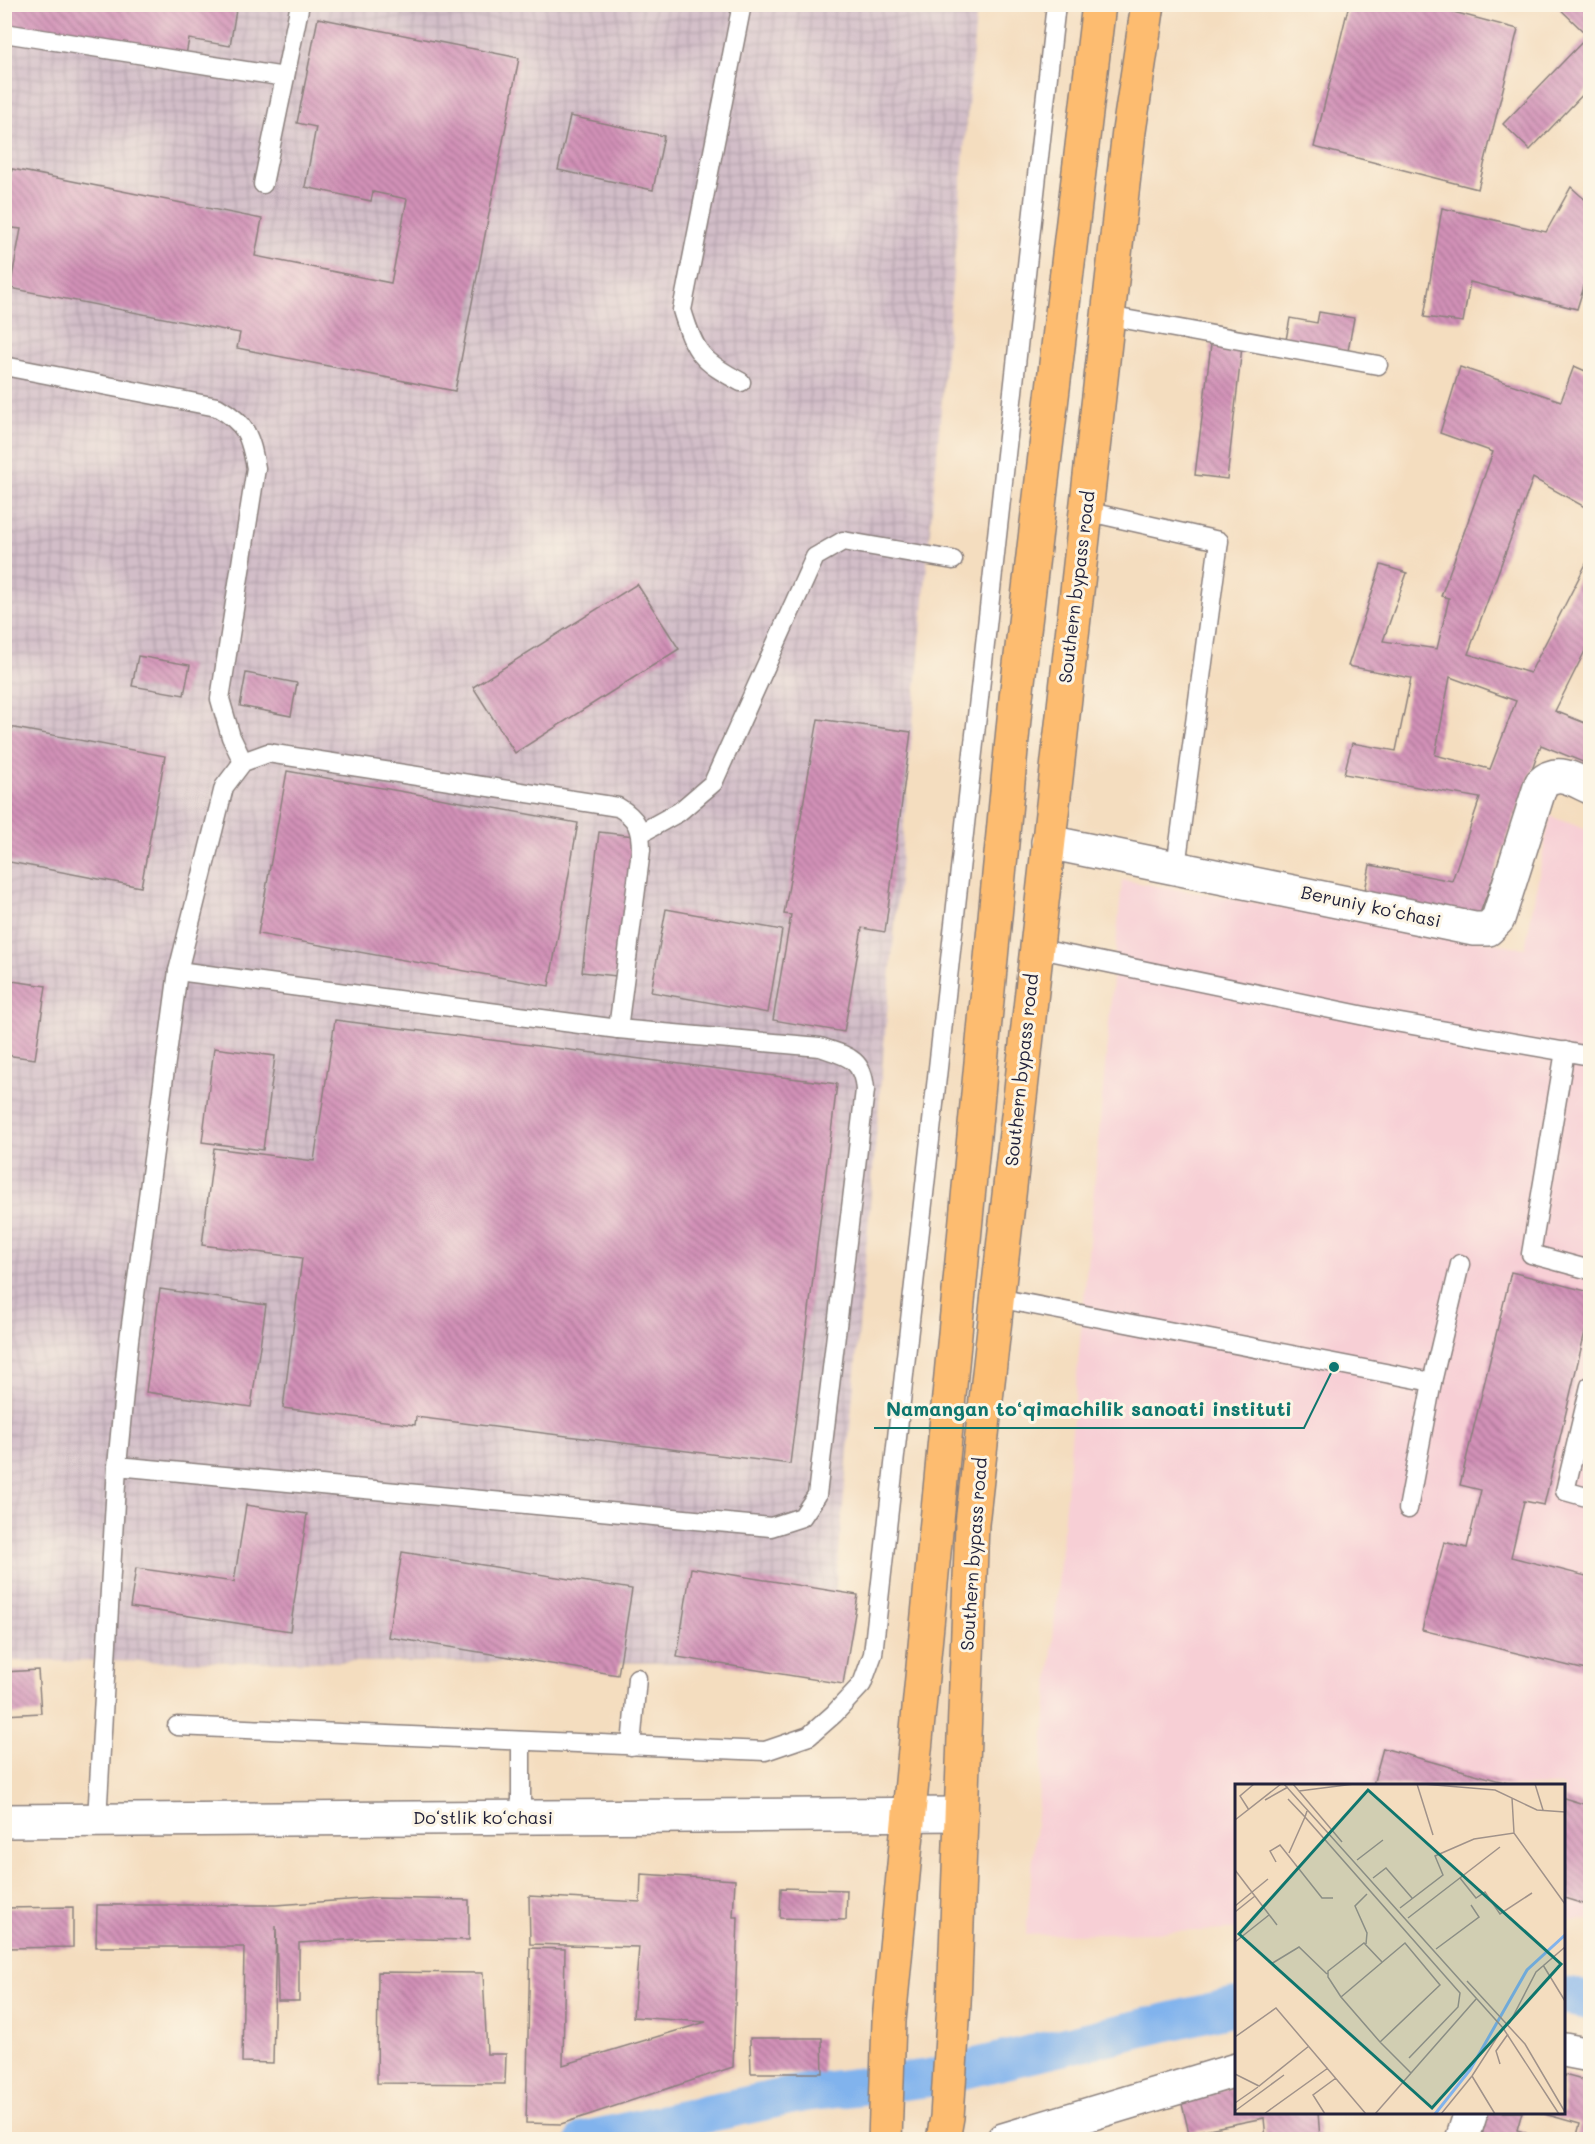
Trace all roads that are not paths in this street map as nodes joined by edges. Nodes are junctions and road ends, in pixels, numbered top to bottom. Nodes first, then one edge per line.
1 (300, 4) edge
2 (742, 4) edge
3 (1056, 4) edge
4 (1099, 4) edge
5 (1148, 4) edge
6 (4, 33) edge
7 (285, 77) junction
8 (263, 184) dead end
9 (1108, 316) junction
10 (1378, 365) dead end
11 (4, 366) edge
12 (741, 382) dead end
13 (1085, 511) junction
14 (953, 560) dead end
15 (243, 762) junction
16 (1590, 787) edge
17 (641, 832) junction
18 (1048, 842) junction
19 (1176, 867) junction
20 (1035, 948) junction
21 (178, 970) junction
22 (618, 1029) junction
23 (1565, 1051) junction
24 (1590, 1056) edge
25 (1460, 1264) dead end
26 (1590, 1270) edge
27 (997, 1298) junction
28 (1432, 1382) junction
29 (1590, 1386) edge
30 (117, 1466) junction
31 (1590, 1498) edge
32 (1408, 1509) dead end
33 (637, 1677) dead end
34 (177, 1726) dead end
35 (521, 1741) junction
36 (631, 1746) junction
37 (961, 1814) junction
38 (909, 1815) junction
39 (521, 1818) junction
40 (97, 1820) junction
41 (4, 1821) edge
42 (1565, 2050) edge
43 (1590, 2055) edge
44 (1235, 2070) edge
45 (1470, 2114) edge
46 (945, 2128) edge
47 (885, 2139) edge
48 (1003, 2139) edge
49 (1462, 2139) edge

1 - 7 lane
2 - 12 lane
3 - 36 lane
4 - 38 highway, Southern bypass road
5 - 9 highway, Southern bypass road
6 - 7 lane
7 - 8 lane
9 - 10 lane
9 - 13 highway, Southern bypass road
11 - 15 lane
13 - 18 highway, Southern bypass road
13 - 19 lane
14 - 17 lane
15 - 17 lane
15 - 21 lane
16 - 19 street, Beruniy koʻchasi
17 - 22 lane
18 - 19 street, Beruniy koʻchasi
18 - 20 highway, Southern bypass road
20 - 23 lane
20 - 27 highway, Southern bypass road
21 - 22 lane
21 - 30 lane
22 - 30 lane
23 - 24 lane
23 - 26 lane
25 - 28 lane
27 - 28 lane
27 - 37 highway, Southern bypass road
28 - 32 lane
29 - 31 lane
30 - 40 lane
33 - 36 lane
34 - 35 lane
35 - 36 lane
35 - 39 lane
37 - 38 street, Doʻstlik koʻchasi
37 - 46 highway, Southern bypass road
38 - 39 street, Doʻstlik koʻchasi
38 - 47 highway, Southern bypass road
39 - 40 street, Doʻstlik koʻchasi
40 - 41 street, Doʻstlik koʻchasi
42 - 43 street
44 - 48 street
45 - 49 street

